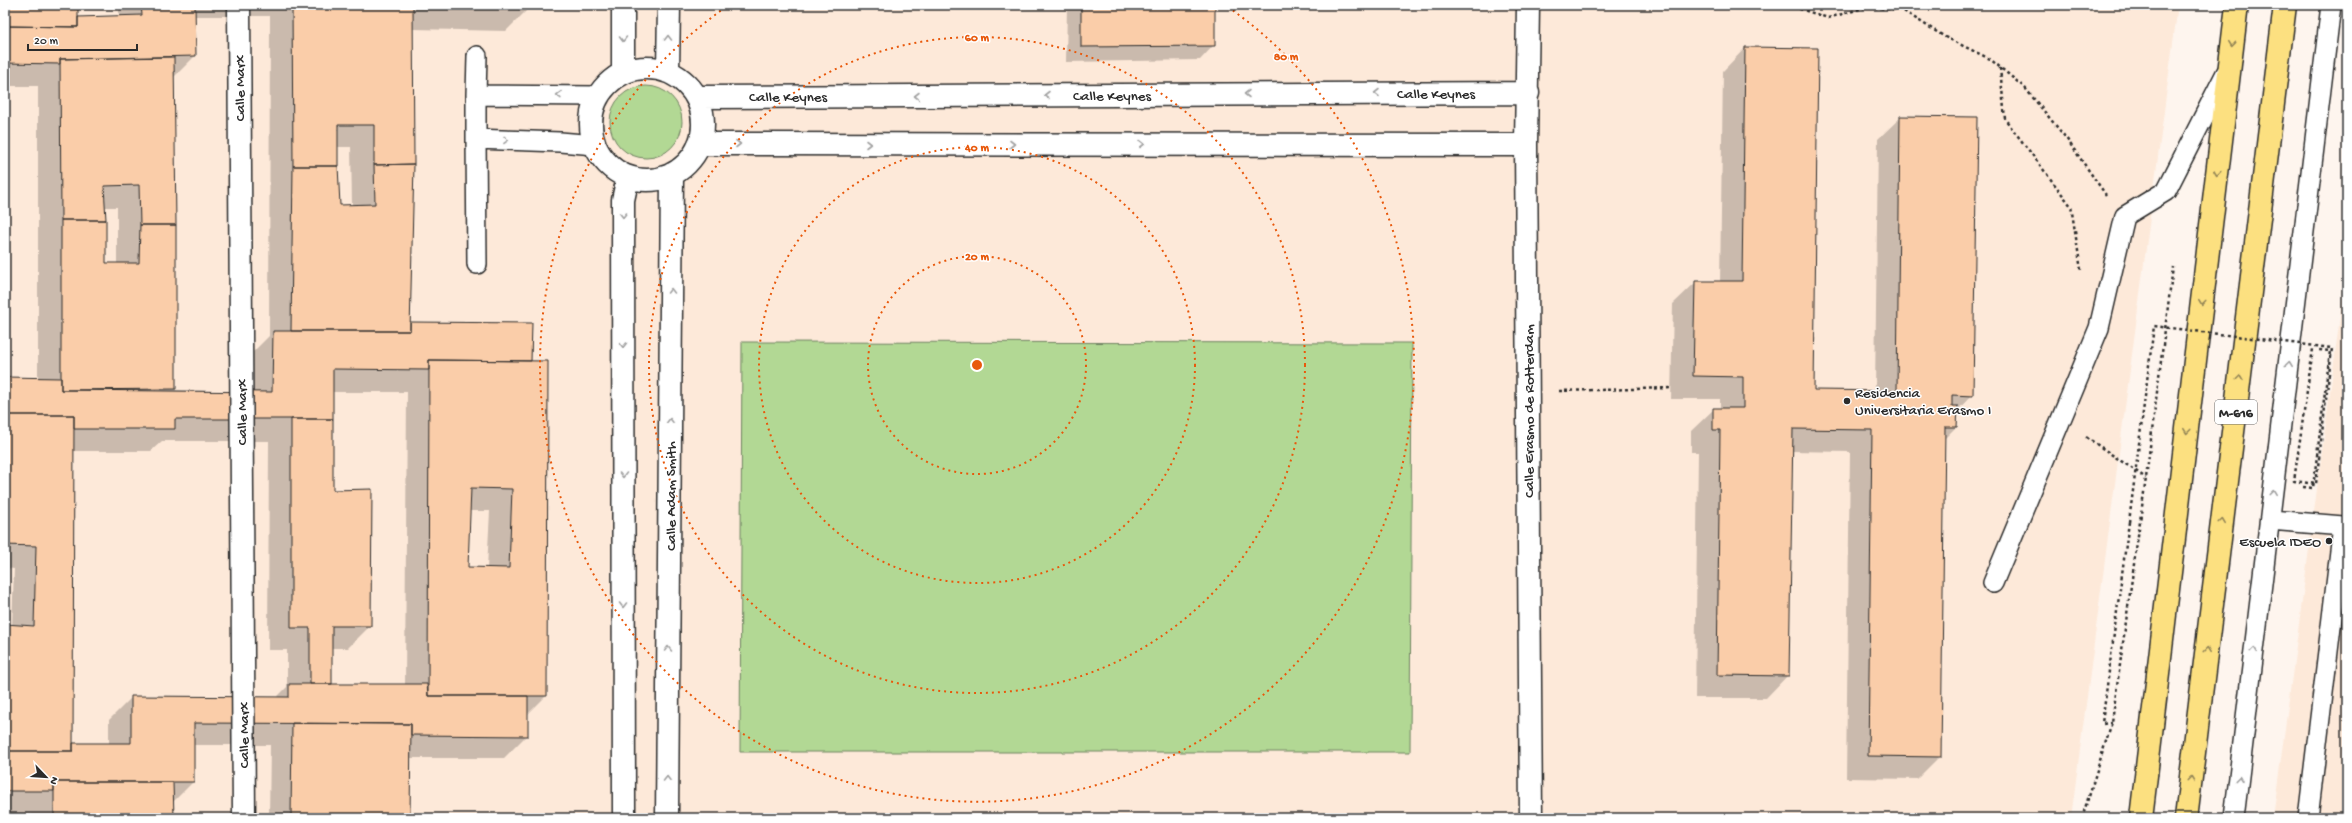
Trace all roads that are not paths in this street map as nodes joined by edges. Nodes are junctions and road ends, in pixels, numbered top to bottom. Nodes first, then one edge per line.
1 (239, 5) edge
2 (623, 5) edge
3 (669, 5) edge
4 (1528, 5) edge
5 (2237, 5) edge
6 (2286, 5) edge
7 (2331, 5) edge
8 (477, 56) dead end
9 (2230, 67) junction
10 (668, 72) junction
11 (623, 73) junction
12 (1528, 93) junction
13 (476, 95) junction
14 (598, 96) junction
15 (696, 97) junction
16 (476, 139) junction
17 (699, 144) junction
18 (595, 145) junction
19 (1526, 145) junction
20 (672, 174) junction
21 (628, 177) junction
22 (477, 264) dead end
23 (2345, 519) edge
24 (2270, 520) junction
25 (1993, 583) dead end
26 (244, 818) edge
27 (624, 818) edge
28 (667, 818) edge
29 (1531, 818) edge
30 (2141, 818) edge
31 (2186, 818) edge
32 (2234, 818) edge
33 (2308, 818) edge

1 - 26 street, Calle Marx
2 -> 11 street
10 -> 3 street
4 - 12 street, Calle Erasmo de Rotterdam
5 -> 9 highway
31 -> 6 highway, M-616
24 -> 7 lane
8 - 13 lane
9 - 25 lane
9 -> 30 highway
10 - 11 street
10 - 15 street
11 - 14 street
12 -> 15 street, Calle Keynes
12 - 19 street, Calle Erasmo de Rotterdam
14 -> 13 lane
13 - 16 lane
14 - 18 street
15 - 17 street
16 -> 18 lane
16 - 22 lane
17 -> 19 street
17 - 20 street
18 - 21 street
19 - 29 street, Calle Erasmo de Rotterdam
20 - 21 street
28 -> 20 street, Calle Adam Smith
21 -> 27 street
23 - 24 lane
23 - 33 lane
32 -> 24 lane

